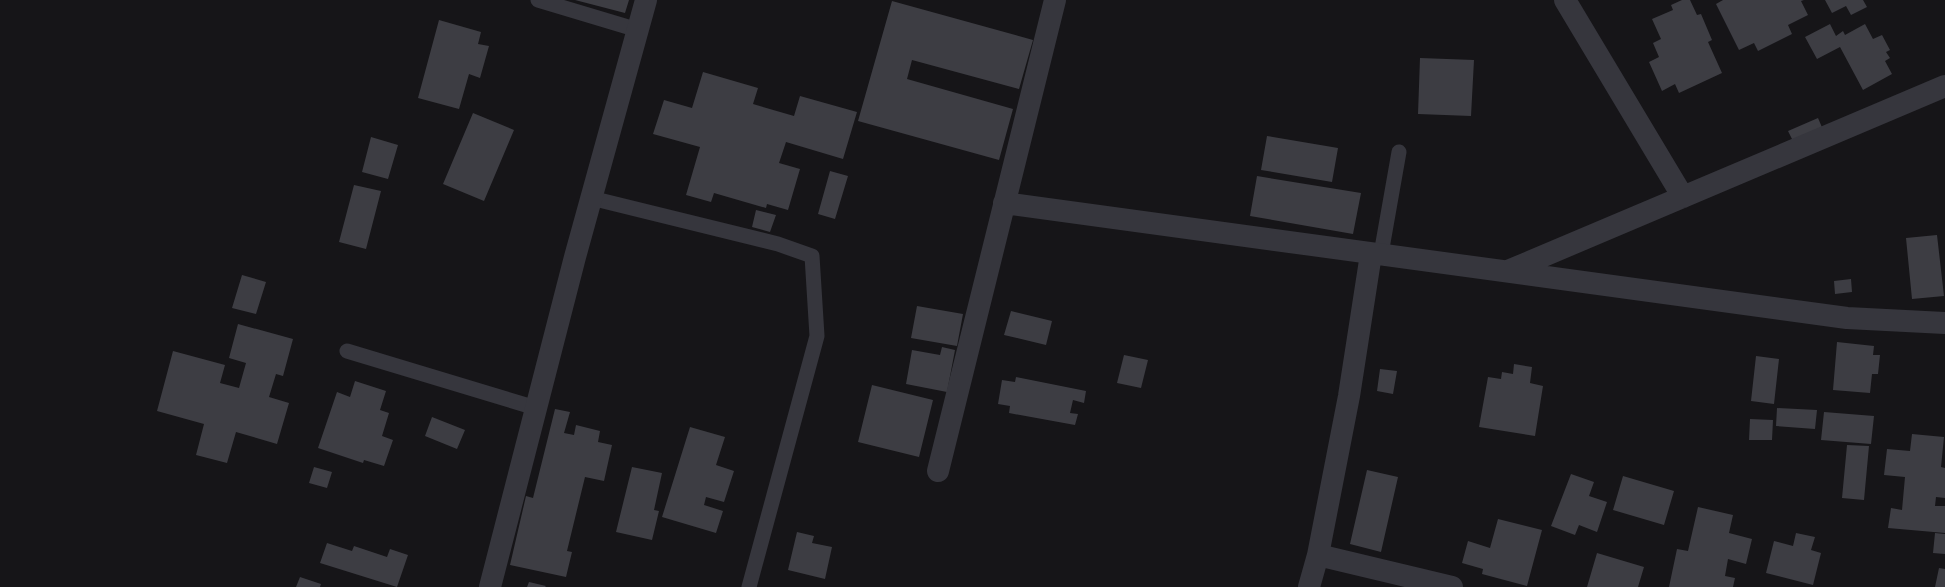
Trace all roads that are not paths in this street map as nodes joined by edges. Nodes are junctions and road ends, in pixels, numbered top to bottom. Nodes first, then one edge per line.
1 (538, 0) edge
2 (646, 0) edge
3 (1055, 0) edge
4 (1565, 0) edge
5 (638, 30) junction
6 (1945, 86) edge
7 (1399, 152) dead end
8 (1683, 197) junction
9 (591, 198) junction
10 (1004, 203) junction
11 (1376, 254) junction
12 (1507, 272) junction
13 (1945, 323) edge
14 (347, 350) dead end
15 (536, 408) junction
16 (938, 471) dead end
17 (1318, 555) junction
18 (490, 587) edge
19 (749, 587) edge
20 (1309, 587) edge
21 (1452, 587) edge

1 - 5 lane
2 - 5 street
3 - 10 street
4 - 8 street
5 - 9 street
6 - 8 street
7 - 11 lane
8 - 12 street
9 - 15 street
9 - 19 lane
10 - 11 street
10 - 16 street
11 - 12 street
11 - 17 street
12 - 13 street
14 - 15 lane
15 - 18 street
17 - 20 street
17 - 21 street

